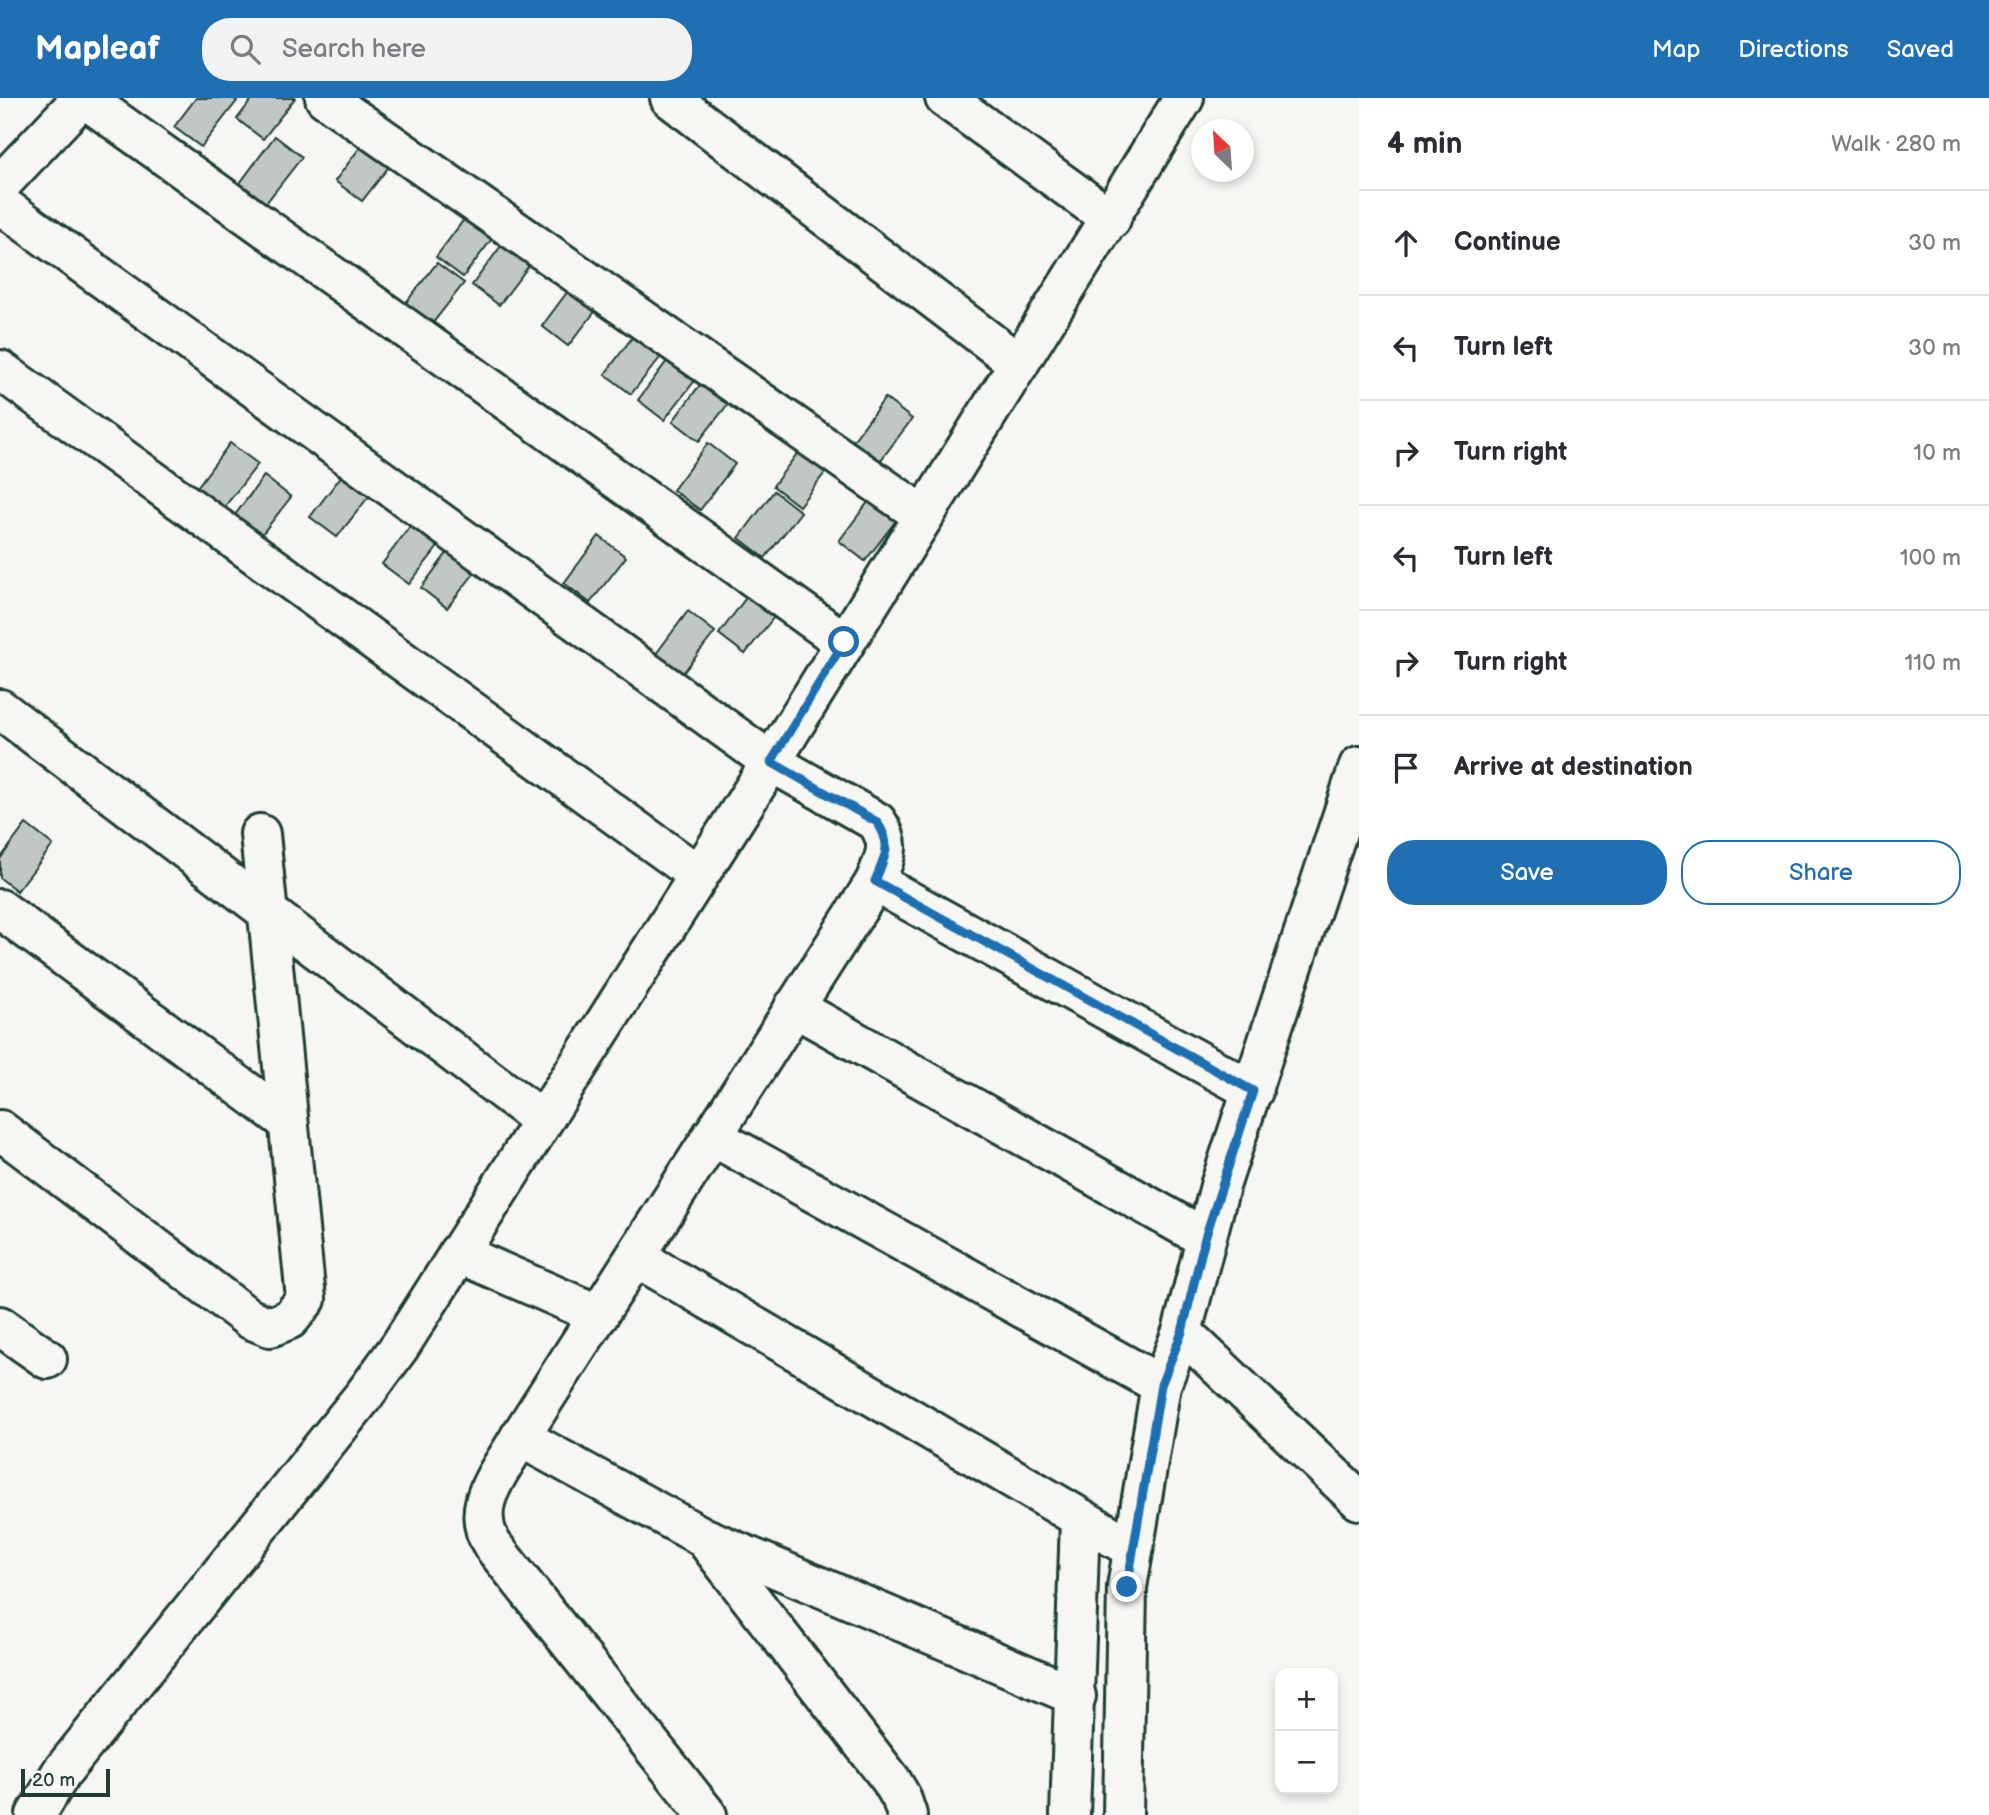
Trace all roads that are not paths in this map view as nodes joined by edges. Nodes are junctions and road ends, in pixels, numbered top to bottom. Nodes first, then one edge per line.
1 (83, 98) edge
2 (325, 98) edge
3 (670, 98) edge
4 (945, 98) edge
5 (1184, 98) edge
6 (0, 186) edge
7 (0, 204) edge
8 (1111, 219) junction
9 (1019, 364) junction
10 (0, 370) edge
11 (923, 516) junction
12 (844, 642) junction
13 (0, 709) edge
14 (771, 762) junction
15 (1359, 766) edge
16 (260, 834) dead end
17 (697, 874) junction
18 (875, 881) junction
19 (0, 909) edge
20 (268, 911) junction
21 (794, 1007) junction
22 (1253, 1091) junction
23 (542, 1120) junction
24 (288, 1122) junction
25 (0, 1130) edge
26 (712, 1136) junction
27 (1205, 1238) junction
28 (458, 1253) junction
29 (636, 1257) junction
30 (599, 1315) junction
31 (0, 1326) edge
32 (1182, 1332) junction
33 (47, 1359) dead end
34 (1161, 1385) junction
35 (520, 1437) junction
36 (1359, 1500) edge
37 (1080, 1520) junction
38 (703, 1537) junction
39 (1133, 1549) junction
40 (1076, 1696) junction
41 (36, 1815) edge
42 (706, 1815) edge
43 (907, 1815) edge
44 (1070, 1815) edge
45 (1123, 1815) edge

1 - 6 street
1 - 12 street
2 - 11 street
3 - 9 street
4 - 8 street
5 - 8 street
7 - 14 street
8 - 9 street
9 - 11 street
10 - 17 street
11 - 12 street
12 - 14 street
13 - 20 street
14 - 17 street
14 - 18 street
15 - 22 street
16 - 20 street
17 - 23 street
18 - 21 street
18 - 22 street
19 - 24 street
20 - 23 street
20 - 24 street
21 - 26 street
21 - 27 street
22 - 27 street
23 - 28 street
24 - 25 street
26 - 29 street
26 - 34 street
27 - 32 street
28 - 30 street
28 - 41 street
29 - 30 street
29 - 37 street
30 - 35 street
31 - 33 street
32 - 34 street
32 - 36 street
34 - 39 street
35 - 38 street
35 - 42 street
37 - 39 street
37 - 40 street
38 - 40 street
38 - 43 street
39 - 45 street
40 - 44 street

